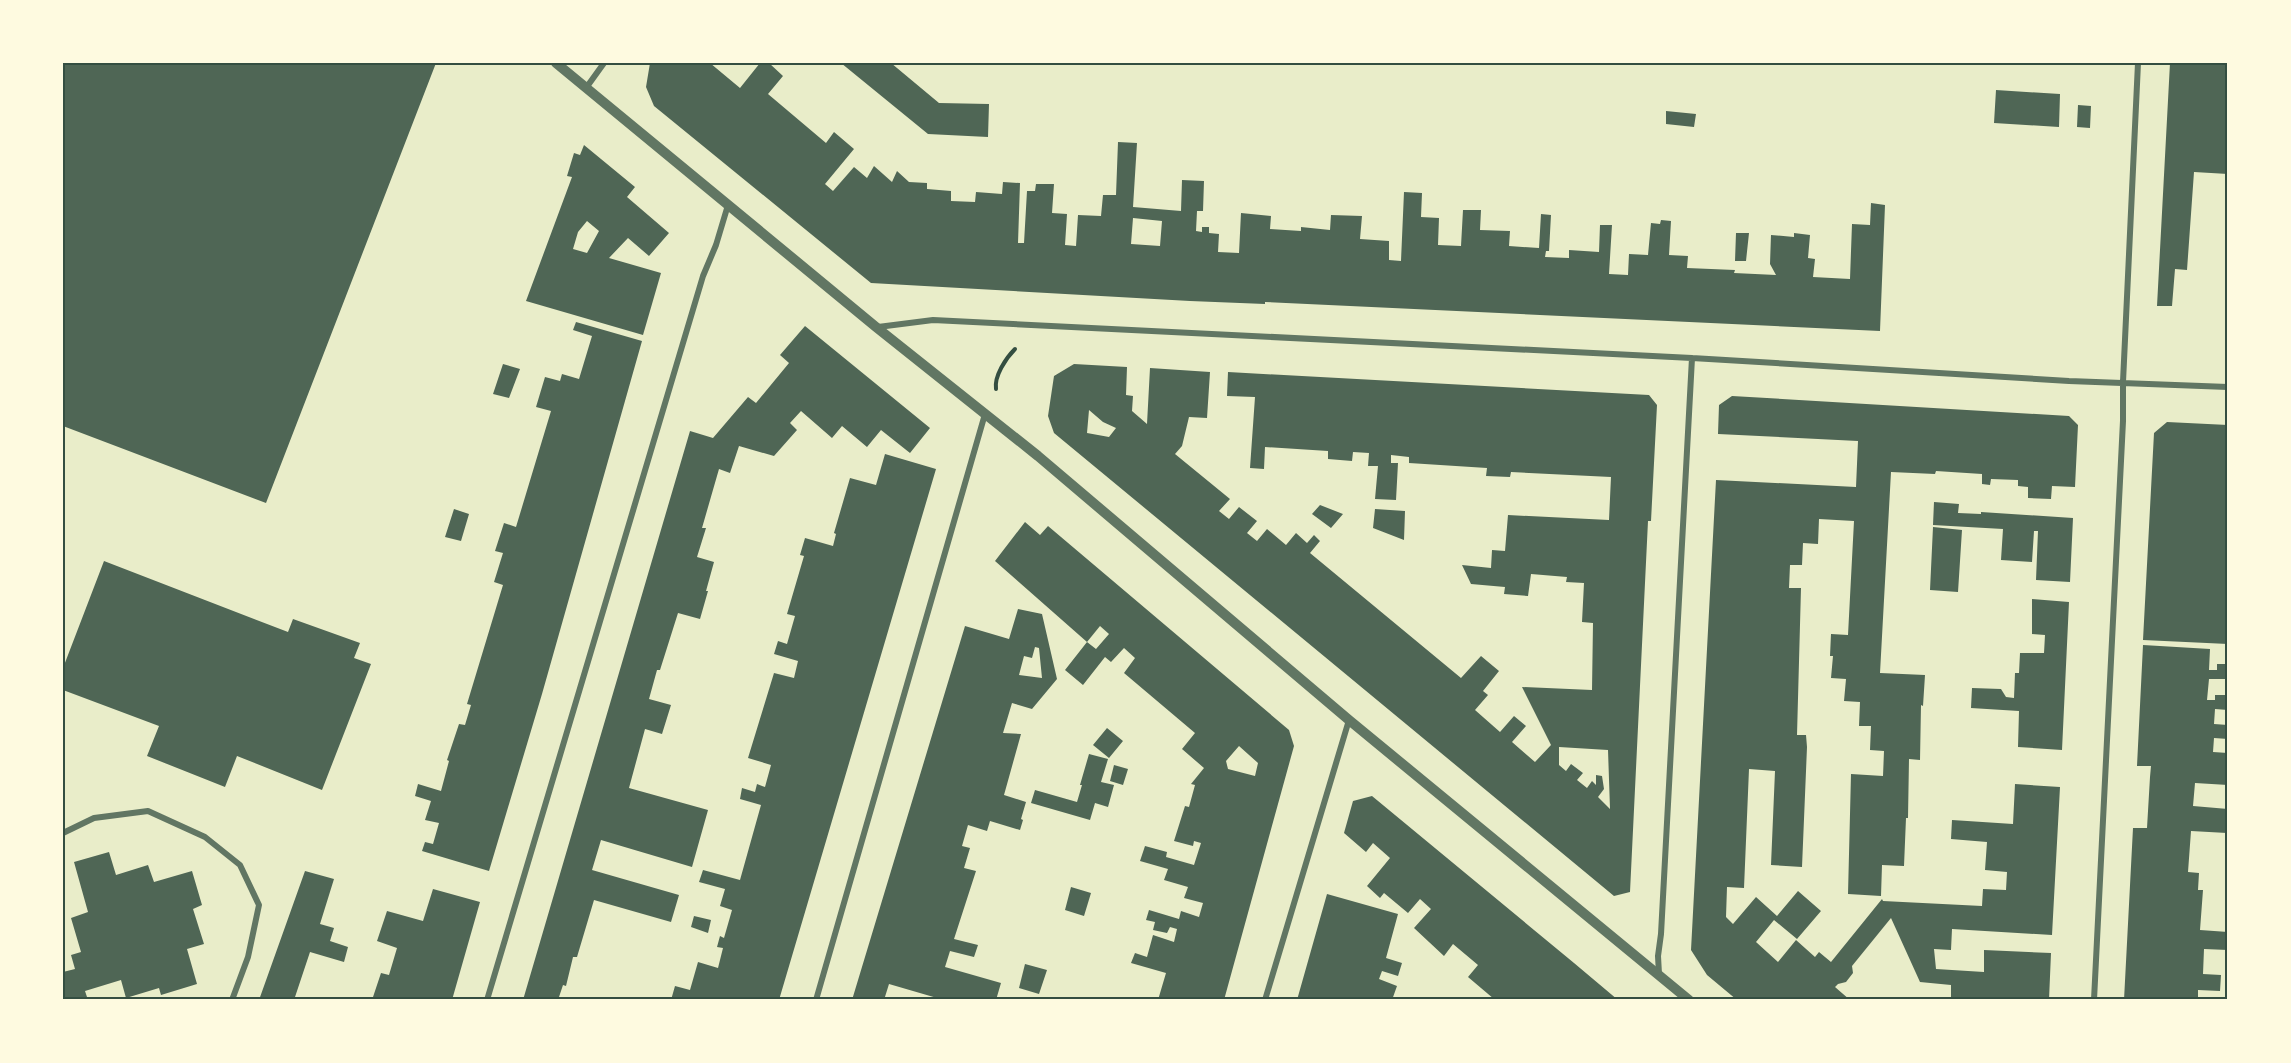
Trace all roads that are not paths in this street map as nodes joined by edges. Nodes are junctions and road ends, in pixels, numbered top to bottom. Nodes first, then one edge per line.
1 (556, 63) edge
2 (603, 63) edge
3 (2138, 63) edge
4 (586, 88) junction
5 (728, 204) junction
6 (876, 327) junction
7 (1692, 358) junction
8 (2123, 382) junction
9 (2228, 387) edge
10 (985, 414) junction
11 (1349, 720) junction
12 (63, 833) edge
13 (1659, 974) junction
14 (232, 1000) edge
15 (487, 1000) edge
16 (816, 1000) edge
17 (1265, 1000) edge
18 (1689, 1000) edge
19 (2094, 1000) edge

1 - 4 street
2 - 4 street
3 - 8 street
4 - 5 street
5 - 6 street
5 - 15 street
6 - 7 street
6 - 10 street
7 - 8 street
7 - 13 street
8 - 9 street
8 - 19 street
10 - 11 street
10 - 16 street
11 - 13 street
11 - 17 street
12 - 14 street
13 - 18 street

